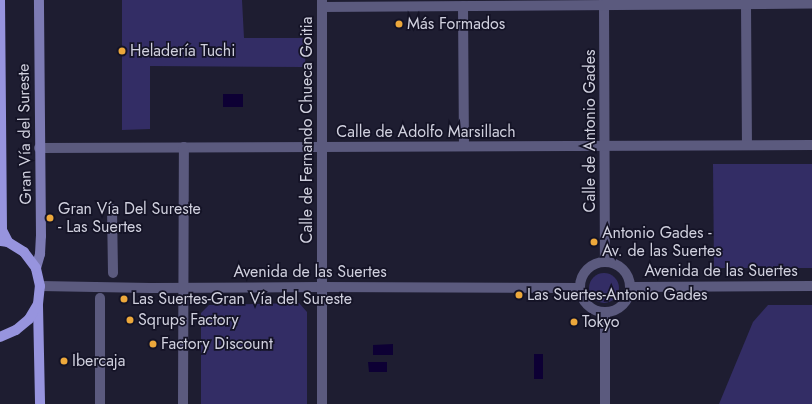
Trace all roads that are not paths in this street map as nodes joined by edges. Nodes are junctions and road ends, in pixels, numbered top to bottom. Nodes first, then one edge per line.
1 (0, 0) edge
2 (39, 0) edge
3 (604, 3) edge
4 (322, 4) edge
5 (812, 4) edge
6 (746, 5) junction
7 (463, 6) junction
8 (747, 145) junction
9 (812, 145) edge
10 (464, 146) junction
11 (605, 146) junction
12 (184, 147) junction
13 (321, 147) junction
14 (39, 148) junction
15 (112, 209) dead end
16 (4, 242) edge
17 (605, 262) junction
18 (36, 268) junction
19 (113, 273) dead end
20 (40, 286) junction
21 (630, 286) junction
22 (812, 286) edge
23 (321, 287) junction
24 (182, 288) junction
25 (580, 288) junction
26 (100, 298) dead end
27 (38, 304) junction
28 (605, 312) junction
29 (0, 337) edge
30 (40, 404) edge
31 (100, 404) edge
32 (183, 404) edge
33 (322, 404) edge
34 (605, 404) edge

1 - 16 main road, Gran Vía del Sureste
2 - 14 street, Gran Vía del Sureste
3 - 6 street
3 - 7 street
3 - 11 street, Calle de Antonio Gades
4 - 7 street
4 - 13 street, Calle de Fernando Chueca Goitia
5 - 6 street
6 - 8 street
7 - 10 street
8 - 9 street, Calle de Adolfo Marsillach
8 - 11 street, Calle de Adolfo Marsillach
10 - 11 street, Calle de Adolfo Marsillach
10 - 13 street, Calle de Adolfo Marsillach
11 - 17 street, Calle de Antonio Gades
12 - 13 street, Calle de Adolfo Marsillach
12 - 14 street, Calle de Adolfo Marsillach
12 - 24 street
13 - 23 street, Calle de Fernando Chueca Goitia
14 - 18 street, Gran Vía del Sureste
15 - 19 street
16 - 18 main road
17 - 21 street
17 - 25 street
18 - 20 main road
20 - 24 street, Avenida de las Suertes
20 - 27 main road
21 - 22 street, Avenida de las Suertes
21 - 28 street
23 - 24 street, Avenida de las Suertes
23 - 25 street, Avenida de las Suertes
23 - 33 street, Calle de Fernando Chueca Goitia
24 - 32 street
25 - 28 street
26 - 31 street
27 - 29 main road
27 - 30 main road
28 - 34 street

